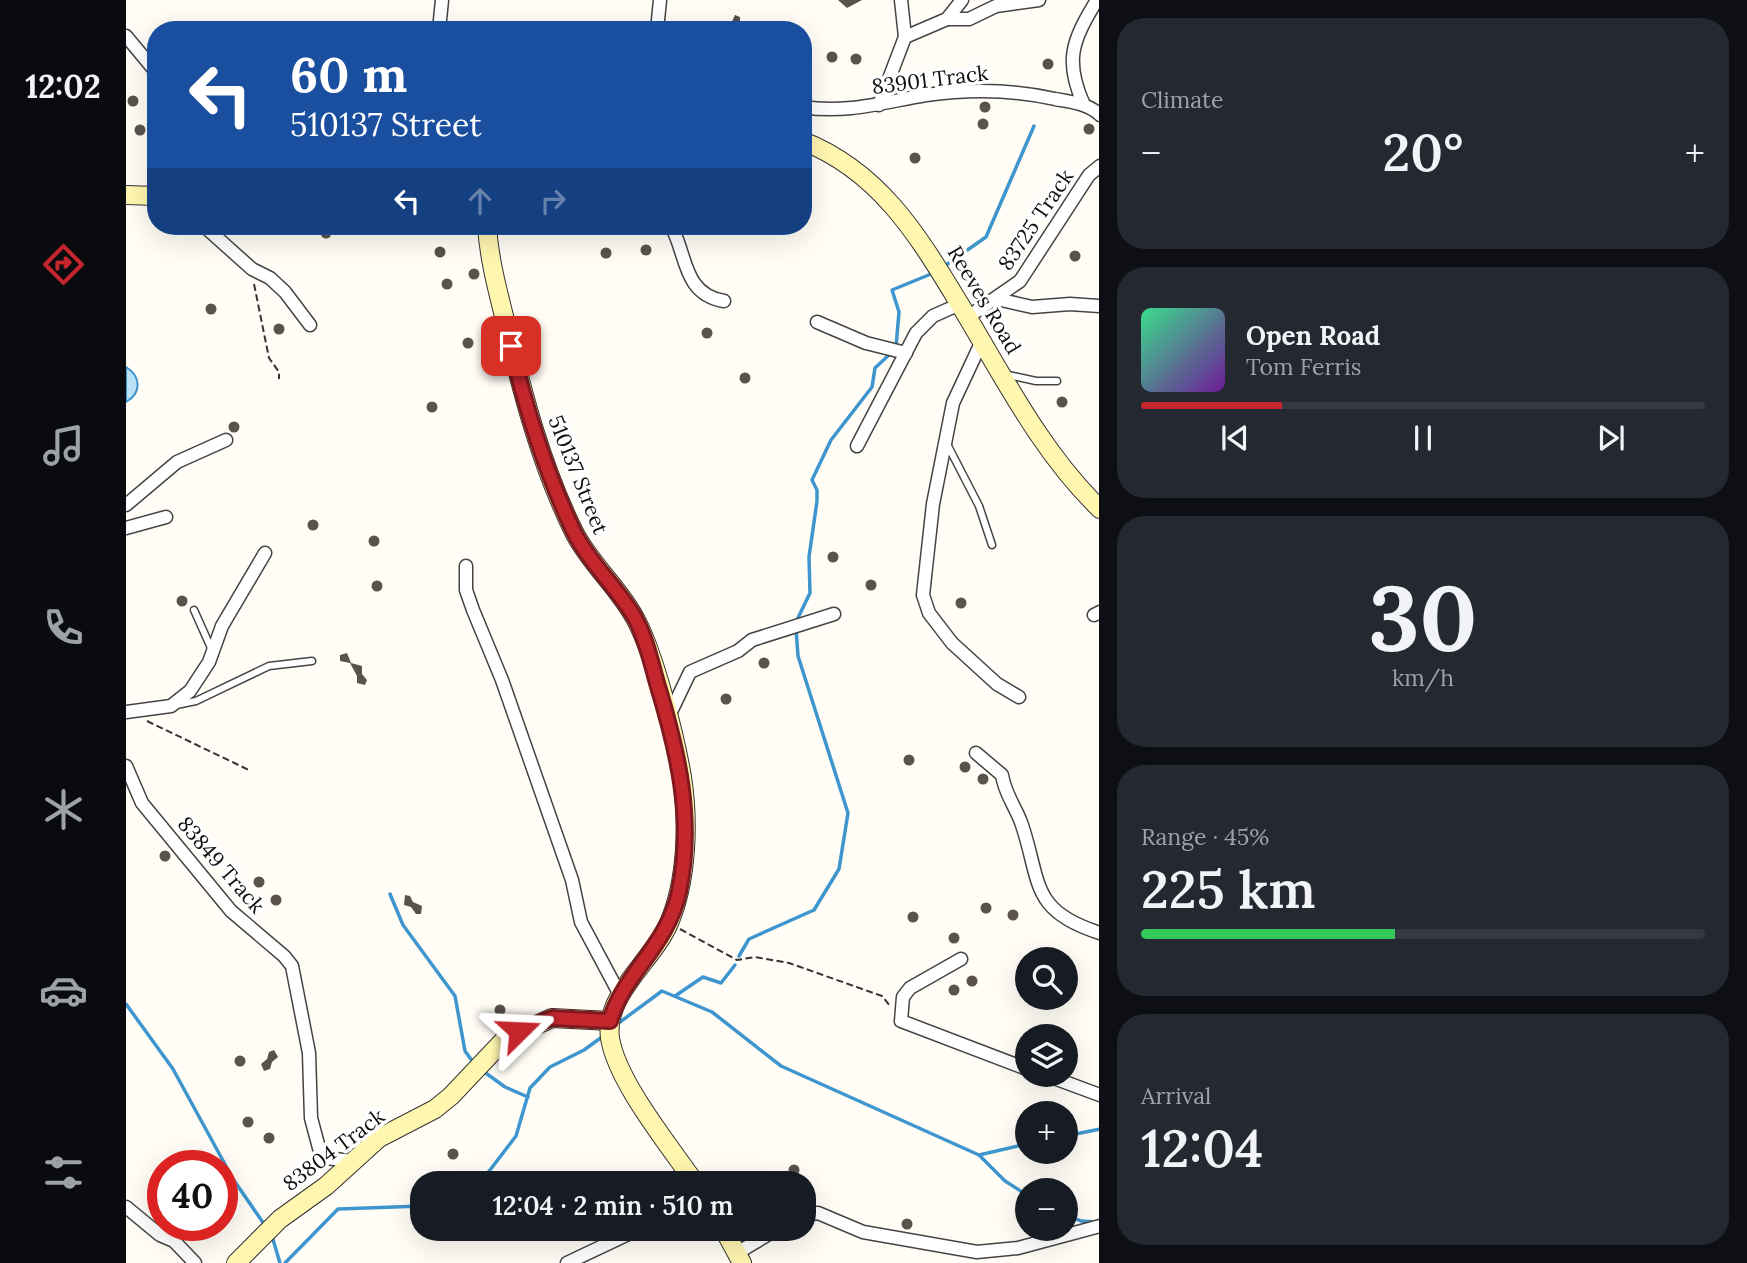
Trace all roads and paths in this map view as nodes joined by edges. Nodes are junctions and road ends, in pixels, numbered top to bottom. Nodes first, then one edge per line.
1 (442, 0) edge
2 (660, 0) edge
3 (901, 0) edge
4 (962, 0) edge
5 (1039, 0) edge
6 (1097, 0) edge
7 (947, 19) junction
8 (440, 21) edge
9 (658, 21) edge
10 (126, 36) edge
11 (905, 37) junction
12 (147, 61) edge
13 (1084, 105) junction
14 (879, 106) junction
15 (812, 108) edge
16 (1099, 114) edge
17 (812, 146) edge
18 (1099, 167) edge
19 (126, 195) edge
20 (147, 196) edge
21 (214, 235) edge
22 (488, 235) edge
23 (674, 235) edge
24 (252, 269) junction
25 (997, 299) junction
26 (724, 300) dead end
27 (1099, 306) edge
28 (964, 311) junction
29 (817, 322) dead end
30 (310, 326) dead end
31 (982, 341) junction
32 (906, 353) junction
33 (1002, 373) junction
34 (279, 379) dead end
35 (1057, 381) dead end
36 (226, 440) dead end
37 (946, 442) junction
38 (857, 446) dead end
39 (126, 505) edge
40 (1099, 508) edge
41 (166, 517) dead end
42 (126, 528) edge
43 (992, 545) dead end
44 (265, 553) dead end
45 (466, 566) dead end
46 (194, 610) dead end
47 (834, 614) dead end
48 (211, 653) junction
49 (312, 661) dead end
50 (1019, 697) dead end
51 (171, 706) junction
52 (128, 713) edge
53 (668, 719) junction
54 (976, 753) dead end
55 (126, 766) edge
56 (251, 771) dead end
57 (670, 922) junction
58 (1099, 933) edge
59 (961, 959) dead end
60 (620, 995) junction
61 (610, 1021) junction
62 (901, 1021) junction
63 (1015, 1064) edge
64 (1078, 1087) edge
65 (1099, 1095) edge
66 (326, 1158) junction
67 (352, 1161) junction
68 (687, 1171) edge
69 (326, 1186) junction
70 (126, 1207) edge
71 (816, 1213) edge
72 (1099, 1226) edge
73 (614, 1241) edge
74 (730, 1241) edge
75 (762, 1241) edge
76 (740, 1258) edge
77 (195, 1263) edge
78 (236, 1263) edge
79 (567, 1263) edge

1 - 8 street
2 - 9 street
3 - 11 street
4 - 7 street
5 - 7 street
6 - 13 street
7 - 11 street
10 - 12 street
11 - 14 street
13 - 14 street, 83901 Track
13 - 16 street, 83901 Track
14 - 15 street, 83901 Track
17 - 28 street, Reeves Road
18 - 25 street, 83725 Track
19 - 20 street
21 - 24 street
22 - 53 street, 510137 Street
23 - 26 street
24 - 30 street
24 - 34 path
25 - 27 street
25 - 28 street, 83725 Track
28 - 31 street, Reeves Road
28 - 32 street, 83725 Track
29 - 32 street
31 - 33 street, Reeves Road
31 - 37 street
32 - 38 street, 83725 Track
33 - 35 lane
33 - 40 street, Reeves Road
36 - 39 street
37 - 43 lane
37 - 50 street
41 - 42 street
44 - 48 street
45 - 60 street
46 - 48 lane
47 - 53 street
48 - 51 street
49 - 51 lane
51 - 52 street
52 - 56 path
53 - 57 street, 510137 Street
54 - 58 street
55 - 66 street, 83849 Track
57 - 60 street, 510137 Street
57 - 62 path
59 - 62 street
60 - 61 street, 510137 Street
61 - 67 street, 83804 Track
61 - 68 street, 510137 Street
62 - 63 street
64 - 65 street
66 - 67 street
66 - 69 street
67 - 69 street, 83804 Track
69 - 78 street, 83804 Track
70 - 77 street
71 - 72 street
73 - 79 street
74 - 76 street
75 - 76 street

